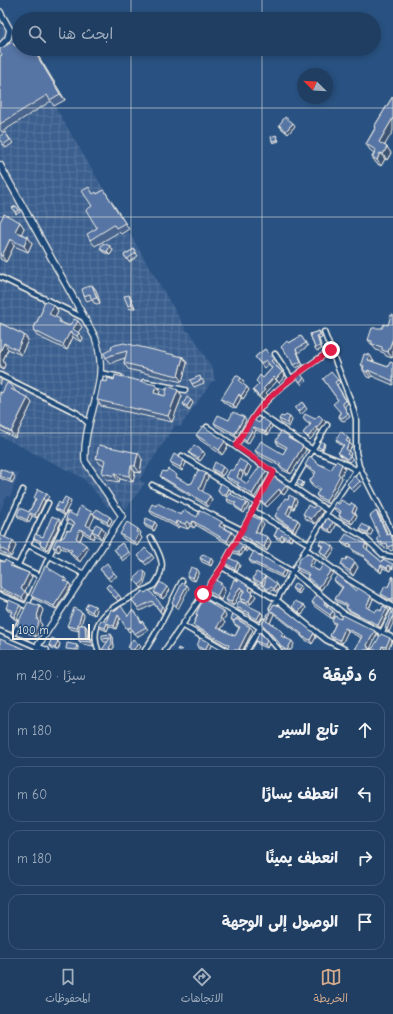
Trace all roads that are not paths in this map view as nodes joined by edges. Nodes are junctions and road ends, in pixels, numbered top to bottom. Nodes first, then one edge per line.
1 (0, 12) edge
2 (0, 47) edge
3 (0, 165) edge
4 (0, 277) edge
5 (86, 319) junction
6 (324, 332) dead end
7 (331, 350) junction
8 (276, 354) dead end
9 (101, 373) junction
10 (0, 375) edge
11 (124, 378) edge
12 (291, 378) junction
13 (139, 381) edge
14 (185, 390) dead end
15 (257, 412) junction
16 (90, 425) junction
17 (327, 425) dead end
18 (207, 427) edge
19 (236, 446) junction
20 (313, 450) junction
21 (182, 456) dead end
22 (359, 466) junction
23 (356, 470) junction
24 (274, 472) junction
25 (152, 485) dead end
26 (292, 485) junction
27 (23, 490) dead end
28 (48, 503) dead end
29 (256, 503) junction
30 (252, 510) junction
31 (327, 513) junction
32 (68, 515) edge
33 (242, 530) junction
34 (393, 533) edge
35 (150, 538) dead end
36 (237, 539) junction
37 (0, 542) edge
38 (309, 544) junction
39 (28, 545) junction
40 (306, 549) junction
41 (49, 556) junction
42 (0, 557) edge
43 (393, 557) edge
44 (18, 565) junction
45 (222, 567) junction
46 (293, 572) junction
47 (84, 574) junction
48 (40, 576) junction
49 (182, 581) dead end
50 (203, 594) junction
51 (0, 595) edge
52 (276, 600) junction
53 (26, 606) junction
54 (393, 607) edge
55 (270, 611) edge
56 (393, 611) edge
57 (24, 612) edge
58 (267, 617) edge
59 (21, 618) edge
60 (182, 625) junction
61 (260, 628) junction
62 (0, 631) edge
63 (382, 633) junction
64 (13, 636) junction
65 (393, 638) edge
66 (379, 639) edge
67 (37, 646) junction
68 (46, 650) edge
69 (98, 650) edge
70 (145, 650) edge
71 (165, 650) edge
72 (226, 650) edge
73 (247, 650) edge
74 (279, 650) edge
75 (346, 650) edge

1 - 2 street
3 - 5 street
4 - 5 street
5 - 9 street
6 - 7 street
7 - 12 street
7 - 22 street
8 - 12 street
9 - 11 street
9 - 16 street
10 - 16 street
12 - 15 street
13 - 14 street
15 - 19 street
15 - 20 street
16 - 47 street
17 - 20 street
18 - 19 street
19 - 24 street
20 - 23 street
20 - 26 street
21 - 29 street
22 - 23 street
22 - 34 street
23 - 31 street
24 - 26 street
24 - 29 street
25 - 33 street
26 - 31 street
27 - 37 street
28 - 39 street
29 - 30 street
30 - 33 street
30 - 38 street
31 - 38 street
31 - 43 street
32 - 41 street
33 - 36 street
35 - 69 street
36 - 45 street
36 - 46 street
38 - 40 street
39 - 41 street
39 - 44 street
40 - 46 street
40 - 54 street
41 - 47 street
41 - 48 street
42 - 44 street
44 - 48 street
45 - 50 street
45 - 52 street
46 - 52 street
46 - 63 street
47 - 67 street
48 - 53 street
49 - 70 street
50 - 60 street
50 - 61 street
51 - 53 street
52 - 55 street
52 - 75 street
53 - 57 street
56 - 63 street
58 - 61 street
59 - 64 street
60 - 71 street
60 - 72 street
61 - 73 street
61 - 74 street
62 - 64 street
63 - 65 street
63 - 66 street
64 - 67 street
67 - 68 street

